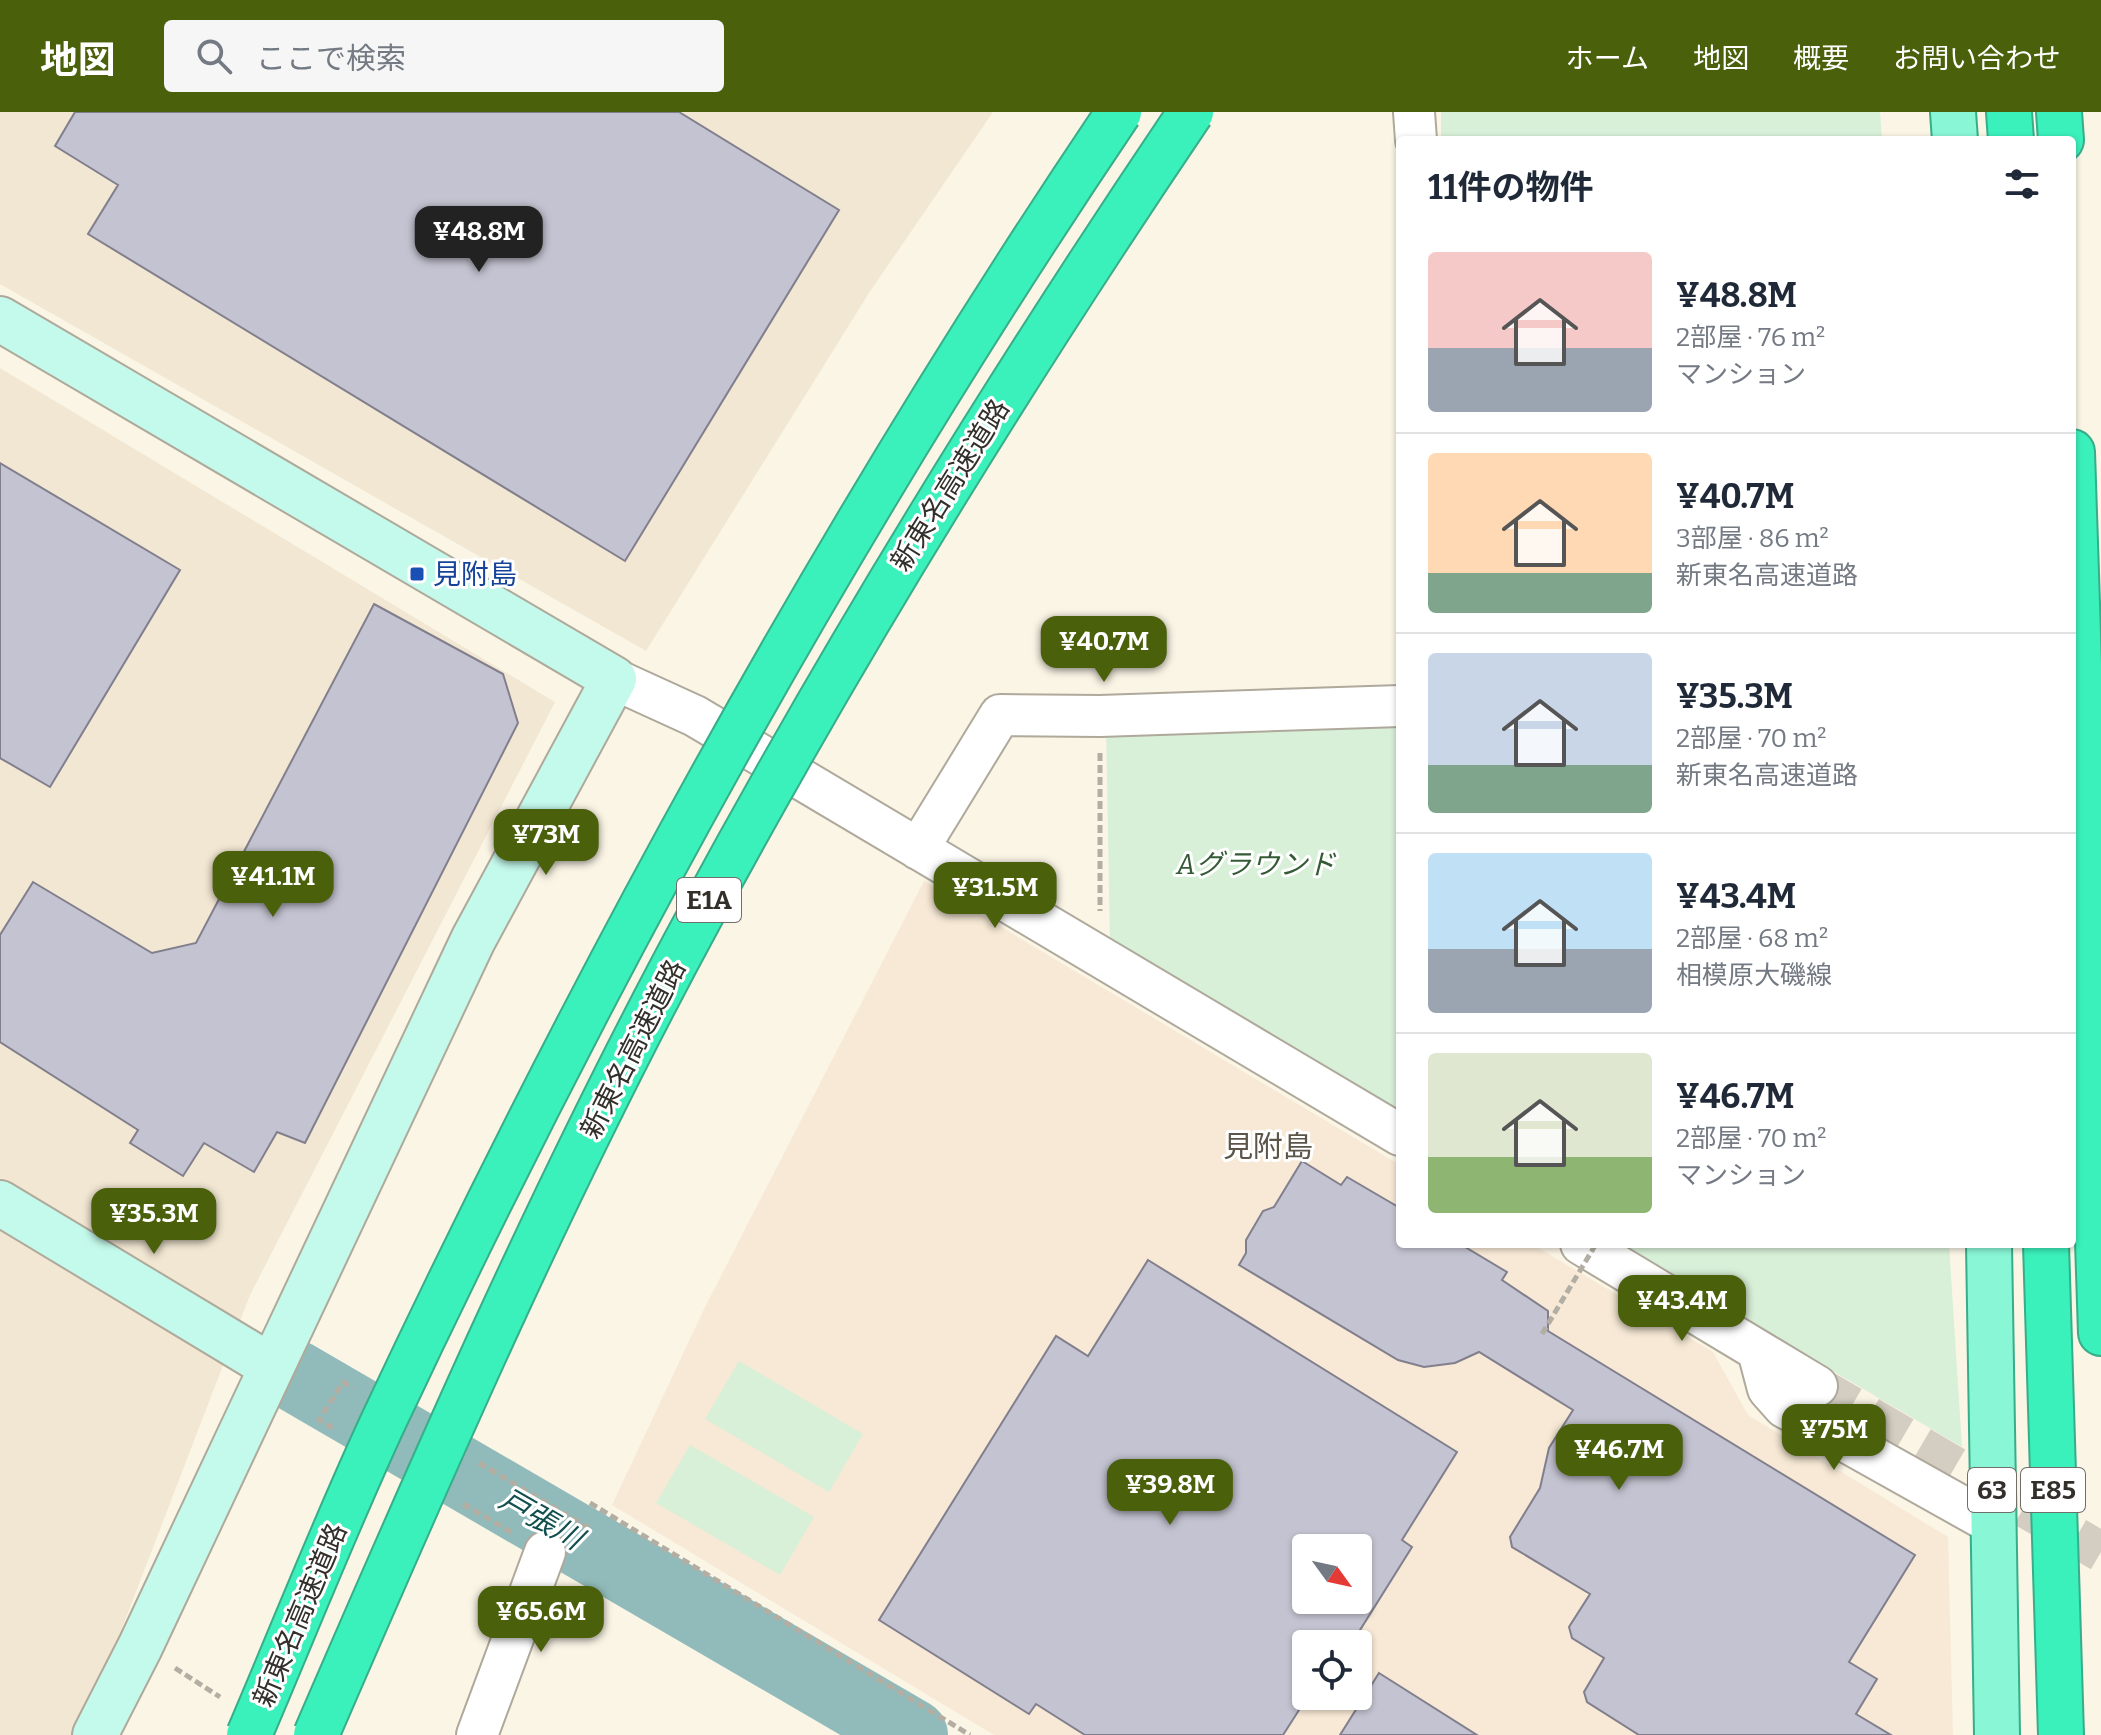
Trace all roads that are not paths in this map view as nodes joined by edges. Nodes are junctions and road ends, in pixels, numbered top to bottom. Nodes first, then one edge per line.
1 (1119, 112) edge
2 (1191, 112) edge
3 (1414, 112) edge
4 (1953, 112) edge
5 (2009, 112) edge
6 (2059, 112) edge
7 (1416, 136) edge
8 (1955, 136) edge
9 (2011, 136) edge
10 (2061, 136) edge
11 (0, 319) edge
12 (2076, 574) edge
13 (614, 679) junction
14 (1396, 706) edge
15 (918, 849) junction
16 (1396, 1133) edge
17 (0, 1203) edge
18 (1588, 1248) edge
19 (1989, 1248) edge
20 (2046, 1248) edge
21 (2101, 1333) edge
22 (1758, 1351) junction
23 (272, 1367) junction
24 (1817, 1386) tunnel mouth
25 (1993, 1524) junction
26 (545, 1552) dead end
27 (240, 1719) edge
28 (95, 1735) edge
29 (316, 1735) edge
30 (477, 1735) edge
31 (1997, 1735) edge
32 (2061, 1735) edge

1 - 27 highway, 新東名高速道路 / E1A, bridge
2 - 29 highway, 新東名高速道路 / E1A, bridge
3 - 7 street
4 - 8 main road
5 - 9 highway
6 - 10 highway
11 - 13 street
12 - 21 highway
13 - 15 street
13 - 23 street
14 - 15 street
15 - 16 street
17 - 23 street
18 - 22 street
19 - 25 main road, 63
20 - 32 highway, E85
22 - 24 street
22 - 25 street
23 - 28 street
25 - 31 main road, 63
26 - 30 street

